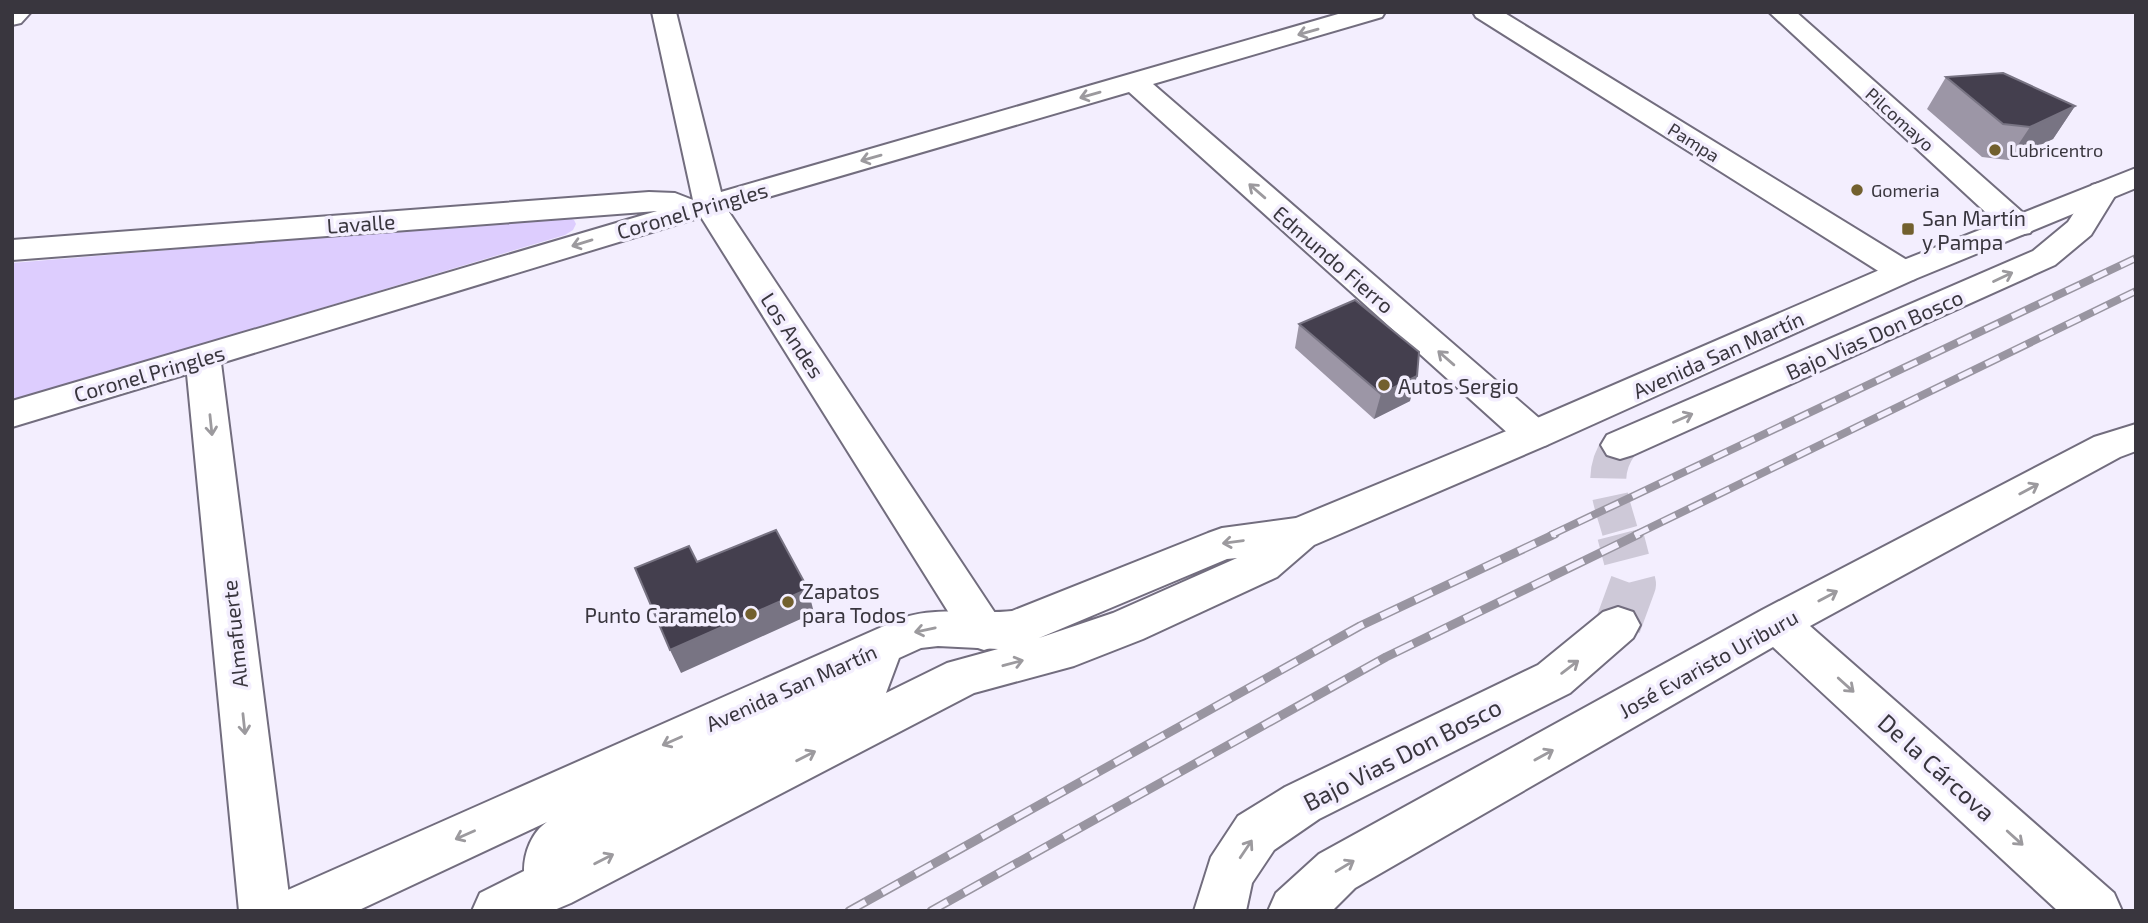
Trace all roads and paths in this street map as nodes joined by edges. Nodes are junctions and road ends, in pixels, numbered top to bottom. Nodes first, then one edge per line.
1 (19, 12) edge
2 (664, 12) edge
3 (1373, 12) edge
4 (1485, 12) edge
5 (1781, 12) edge
6 (12, 19) edge
7 (1135, 83) junction
8 (2136, 177) edge
9 (2103, 191) junction
10 (709, 205) junction
11 (2019, 226) junction
12 (12, 250) edge
13 (1903, 272) junction
14 (203, 357) junction
15 (12, 414) edge
16 (1534, 435) junction
17 (2136, 437) edge
18 (1620, 445) dead end
19 (1301, 533) junction
20 (1777, 623) junction
21 (1618, 625) tunnel mouth
22 (984, 632) junction
23 (883, 645) junction
24 (553, 885) junction
25 (265, 911) edge
26 (299, 911) edge
27 (498, 911) edge
28 (1220, 911) edge
29 (1294, 911) edge
30 (2095, 911) edge

1 - 6 street
2 - 10 street, Los Andes
3 -> 7 street, Coronel Pringles
4 - 13 street, Pampa
5 - 11 street, Pilcomayo
7 -> 10 street, Coronel Pringles
16 -> 7 street, Edmundo Fierro
8 - 9 street, Avenida San Martín
9 - 11 street, Avenida San Martín
18 -> 9 street, Bajo Vias Don Bosco
10 - 12 street, Lavalle
10 -> 14 street, Coronel Pringles
10 - 22 street, Los Andes
11 - 13 street, Avenida San Martín
13 - 16 street, Avenida San Martín
14 - 15 street, Coronel Pringles
14 -> 25 street, Almafuerte
16 - 19 street, Avenida San Martín
20 -> 17 street, José Evaristo Uriburu
19 -> 22 street, Avenida San Martín
24 -> 19 street, Avenida San Martín
29 -> 20 street, José Evaristo Uriburu
20 -> 30 street, De la Cárcova
28 -> 21 street, Bajo Vias Don Bosco
22 -> 23 street, Avenida San Martín
23 - 24 street
23 -> 26 street, Avenida San Martín
24 - 27 street, Avenida San Martín

